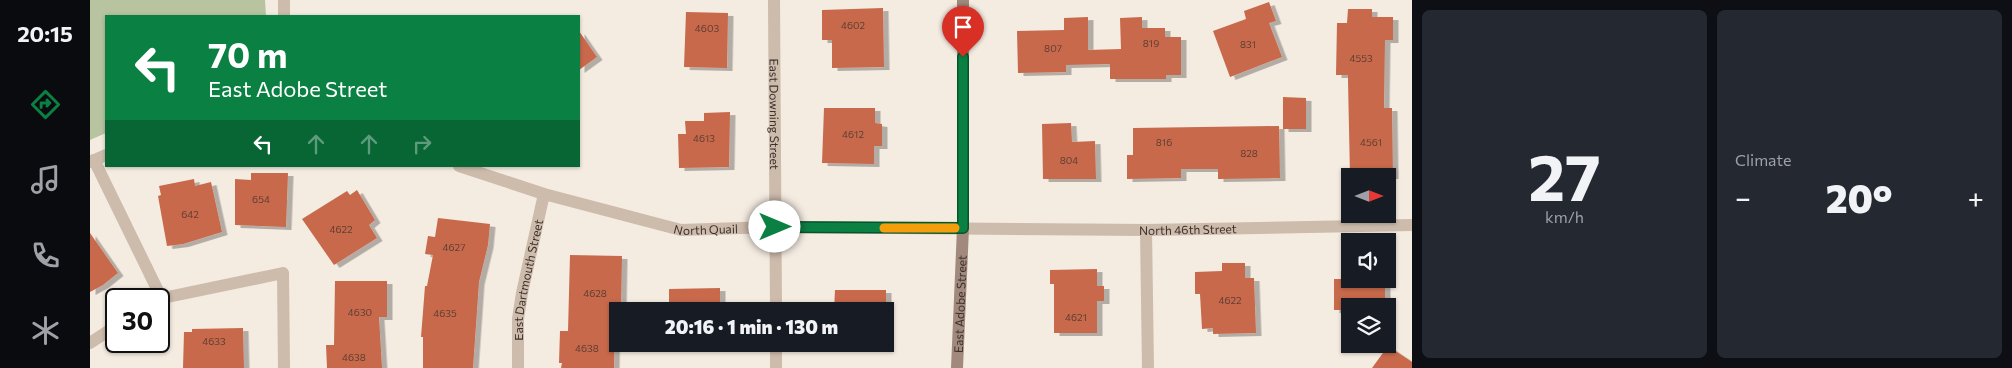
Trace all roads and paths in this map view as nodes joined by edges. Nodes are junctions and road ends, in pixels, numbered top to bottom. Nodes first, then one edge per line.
1 (284, 0) edge
2 (774, 0) edge
3 (963, 0) edge
4 (284, 15) edge
5 (105, 155) edge
6 (92, 161) edge
7 (462, 167) edge
8 (544, 194) junction
9 (1412, 225) edge
10 (775, 227) junction
11 (963, 228) junction
12 (1146, 230) junction
13 (154, 288) edge
14 (170, 296) edge
15 (776, 302) edge
16 (105, 333) edge
17 (90, 343) edge
18 (776, 352) edge
19 (284, 368) edge
20 (518, 368) edge
21 (776, 368) edge
22 (957, 368) edge
23 (1148, 368) edge

1 - 4 street
2 - 10 street, East Downing Street
3 - 11 street, East Adobe Street
5 - 6 street
6 - 13 street
7 - 8 street, North Quail
8 - 10 street, North Quail
8 - 20 street, East Dartmouth Street
9 - 12 street, North 46th Street
10 - 11 street, North Quail
10 - 15 street, East Downing Street
11 - 12 street, North 46th Street
11 - 22 street, East Adobe Street
12 - 23 street
14 - 19 street
16 - 17 street
18 - 21 street

